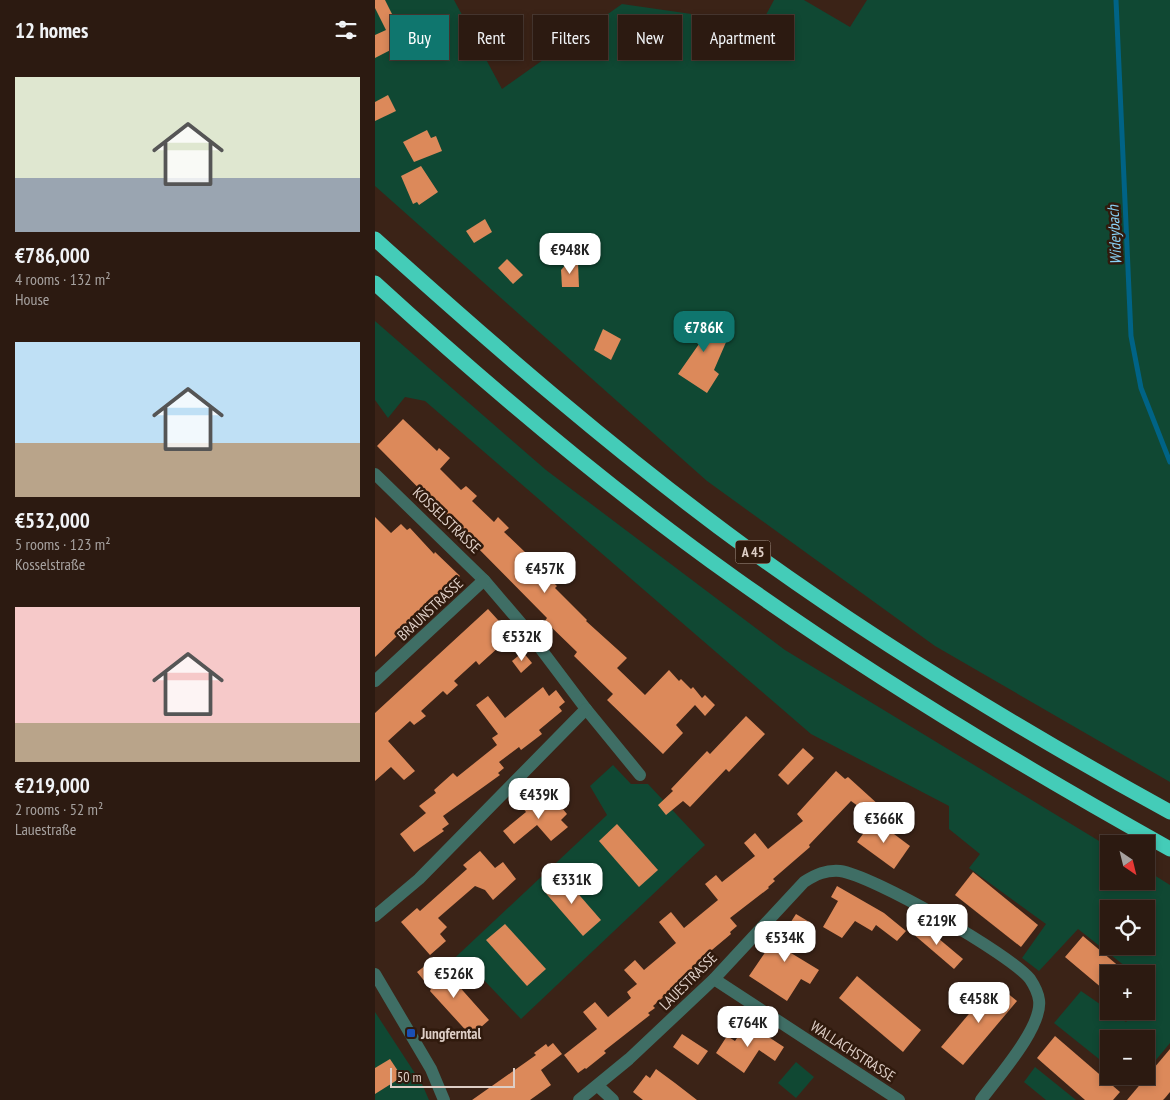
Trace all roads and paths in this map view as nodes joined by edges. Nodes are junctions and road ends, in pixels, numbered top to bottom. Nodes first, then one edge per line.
1 (375, 239) edge
2 (375, 283) edge
3 (375, 474) edge
4 (485, 580) junction
5 (375, 681) edge
6 (586, 709) junction
7 (640, 775) dead end
8 (1170, 812) edge
9 (1170, 849) edge
10 (375, 916) edge
11 (375, 974) edge
12 (714, 980) junction
13 (598, 1086) junction
14 (445, 1100) edge
15 (579, 1100) edge
16 (613, 1100) edge
17 (899, 1100) edge
18 (981, 1100) edge

1 - 8 highway, A 45
2 - 9 highway, A 45
3 - 4 street, KOSSELSTRASSE
4 - 5 street, BRAUNSTRASSE
4 - 6 street, KOSSELSTRASSE
6 - 7 street, KOSSELSTRASSE
6 - 10 street
11 - 14 street
12 - 13 street, LAUESTRASSE
12 - 17 street, WALLACHSTRASSE
12 - 18 street, LAUESTRASSE
13 - 15 street, LAUESTRASSE
13 - 16 street

